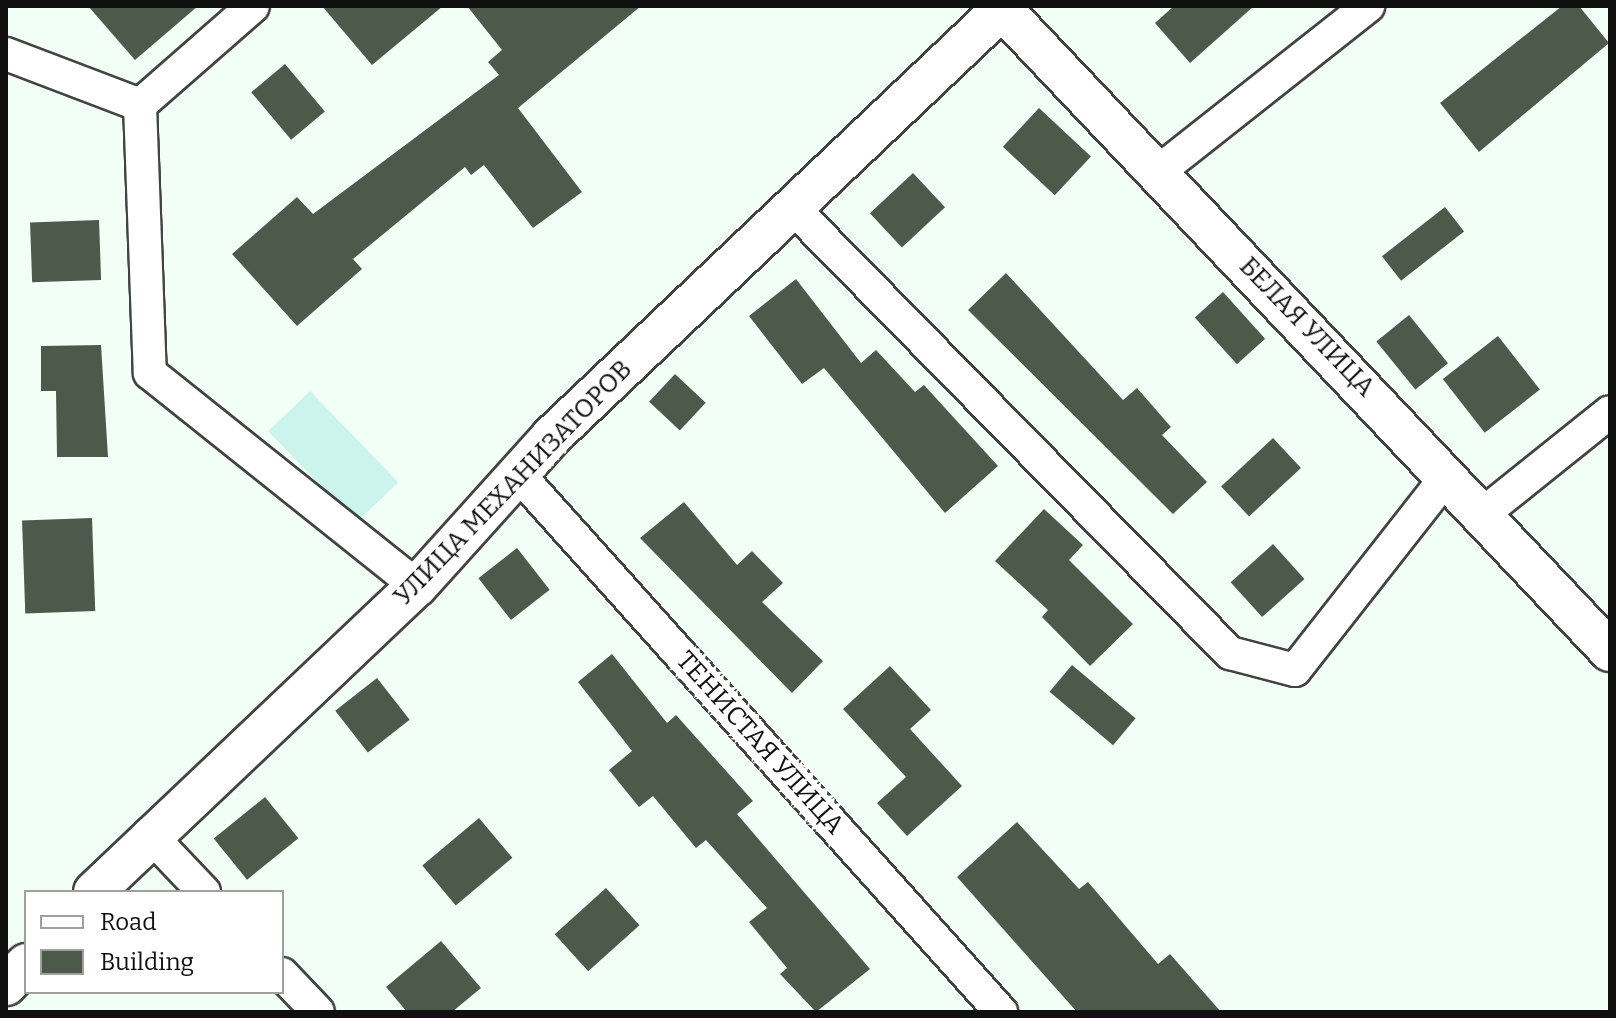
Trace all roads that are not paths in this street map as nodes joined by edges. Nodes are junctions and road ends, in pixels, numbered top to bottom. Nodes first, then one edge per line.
1 (253, 6) edge
2 (1368, 6) edge
3 (1001, 7) edge
4 (6, 54) edge
5 (140, 105) junction
6 (1158, 172) junction
7 (793, 208) junction
8 (1610, 412) edge
9 (519, 475) junction
10 (1448, 475) junction
11 (1484, 513) junction
12 (417, 586) junction
13 (1610, 651) edge
14 (149, 834) junction
15 (96, 890) edge
16 (202, 890) edge
17 (24, 966) edge
18 (284, 976) edge
19 (6, 985) edge
20 (318, 1012) edge
21 (1001, 1012) edge

1 - 5 street
2 - 6 street
3 - 6 street, БЕЛАЯ УЛИЦА
3 - 7 street, УЛИЦА МЕХАНИЗАТОРОВ
4 - 5 street
5 - 12 street
6 - 10 street, БЕЛАЯ УЛИЦА
7 - 9 street, УЛИЦА МЕХАНИЗАТОРОВ
7 - 10 street
8 - 11 street
9 - 12 street, УЛИЦА МЕХАНИЗАТОРОВ
9 - 21 street, ТЕНИСТАЯ УЛИЦА
10 - 11 street, БЕЛАЯ УЛИЦА
11 - 13 street, БЕЛАЯ УЛИЦА
12 - 14 street, УЛИЦА МЕХАНИЗАТОРОВ
14 - 15 street, УЛИЦА МЕХАНИЗАТОРОВ
14 - 16 street
17 - 19 street
18 - 20 street

